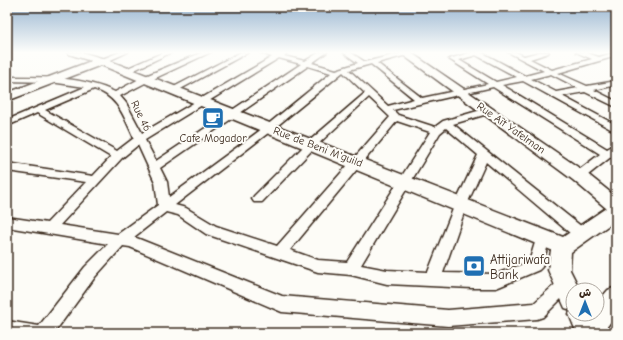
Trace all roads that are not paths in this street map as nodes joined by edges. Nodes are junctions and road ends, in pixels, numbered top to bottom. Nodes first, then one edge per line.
1 (81, 68) edge
2 (117, 68) edge
3 (132, 68) edge
4 (172, 68) edge
5 (215, 68) edge
6 (259, 68) edge
7 (300, 68) edge
8 (325, 68) edge
9 (351, 68) edge
10 (379, 68) edge
11 (428, 68) edge
12 (467, 68) edge
13 (506, 68) edge
14 (544, 68) edge
15 (567, 68) edge
16 (125, 71) junction
17 (340, 71) junction
18 (553, 72) junction
19 (52, 78) junction
20 (525, 78) junction
21 (7, 79) edge
22 (146, 79) junction
23 (495, 85) junction
24 (614, 85) edge
25 (92, 87) junction
26 (586, 89) junction
27 (172, 90) junction
28 (459, 91) junction
29 (368, 94) junction
30 (116, 95) junction
31 (555, 96) junction
32 (7, 97) edge
33 (420, 100) junction
34 (201, 102) junction
35 (616, 104) edge
36 (387, 109) junction
37 (38, 110) junction
38 (488, 111) junction
39 (232, 114) junction
40 (395, 117) junction
41 (7, 123) edge
42 (446, 123) junction
43 (269, 128) junction
44 (616, 129) edge
45 (436, 132) junction
46 (139, 139) junction
47 (312, 144) junction
48 (612, 150) edge
49 (484, 154) junction
50 (118, 156) junction
51 (356, 162) junction
52 (7, 167) edge
53 (154, 167) junction
54 (579, 176) junction
55 (96, 180) junction
56 (405, 181) junction
57 (258, 199) dead end
58 (461, 204) junction
59 (164, 207) junction
60 (616, 207) edge
61 (616, 213) edge
62 (7, 222) edge
63 (49, 229) junction
64 (582, 236) junction
65 (544, 237) junction
66 (121, 239) junction
67 (564, 246) junction
68 (278, 253) junction
69 (350, 269) junction
70 (433, 279) junction
71 (565, 283) edge
72 (565, 294) edge
73 (616, 298) edge
74 (585, 326) edge
75 (7, 329) edge
76 (34, 333) edge
77 (44, 333) edge

1 - 19 street
2 - 16 street, Rue de Beni M'guild
3 - 16 street
4 - 22 street
5 - 27 street
6 - 34 street
7 - 39 street
8 - 17 street
9 - 17 street
10 - 33 street
11 - 28 street, Rue Aït Yafelman
12 - 23 street
13 - 20 street
14 - 18 street
15 - 18 street
16 - 22 street, Rue de Beni M'guild
17 - 29 street
17 - 43 street
18 - 20 street
18 - 26 street
19 - 21 street, Rue 46
19 - 25 street, Rue 46
19 - 32 street
20 - 23 street
20 - 31 street
22 - 27 street, Rue de Beni M'guild
22 - 30 street
23 - 28 street
23 - 48 street
24 - 26 street
25 - 30 street, Rue 46
25 - 37 street
26 - 31 street
26 - 35 street
27 - 34 street, Rue de Beni M'guild
28 - 33 street
28 - 38 street, Rue Aït Yafelman
29 - 36 street
29 - 47 street
30 - 46 street, Rue 46
31 - 44 street
33 - 36 street
34 - 39 street, Rue de Beni M'guild
34 - 46 street
36 - 40 street
37 - 41 street
37 - 50 street
38 - 42 street
38 - 54 street, Rue Aït Yafelman
39 - 43 street, Rue de Beni M'guild
39 - 53 street
40 - 45 street
40 - 51 street
42 - 45 street
42 - 49 street
43 - 47 street, Rue de Beni M'guild
43 - 59 street
45 - 56 street
46 - 50 street
46 - 53 street, Rue 46
47 - 51 street, Rue de Beni M'guild
47 - 57 street
48 - 54 street
49 - 58 street
49 - 64 street
50 - 55 street
51 - 56 street, Rue de Beni M'guild
51 - 68 street
52 - 55 street
53 - 59 street, Rue 46
54 - 60 street, Rue Aït Yafelman
55 - 63 street
56 - 58 street, Rue de Beni M'guild
56 - 69 street
58 - 65 street, Rue de Beni M'guild
58 - 70 street
59 - 66 street
59 - 68 street
61 - 64 street
62 - 63 street
63 - 66 street
64 - 67 street
65 - 67 street, Rue de Beni M'guild
65 - 70 street
66 - 72 street
66 - 77 street
67 - 71 street
68 - 69 street
69 - 70 street
73 - 74 street
75 - 76 street

